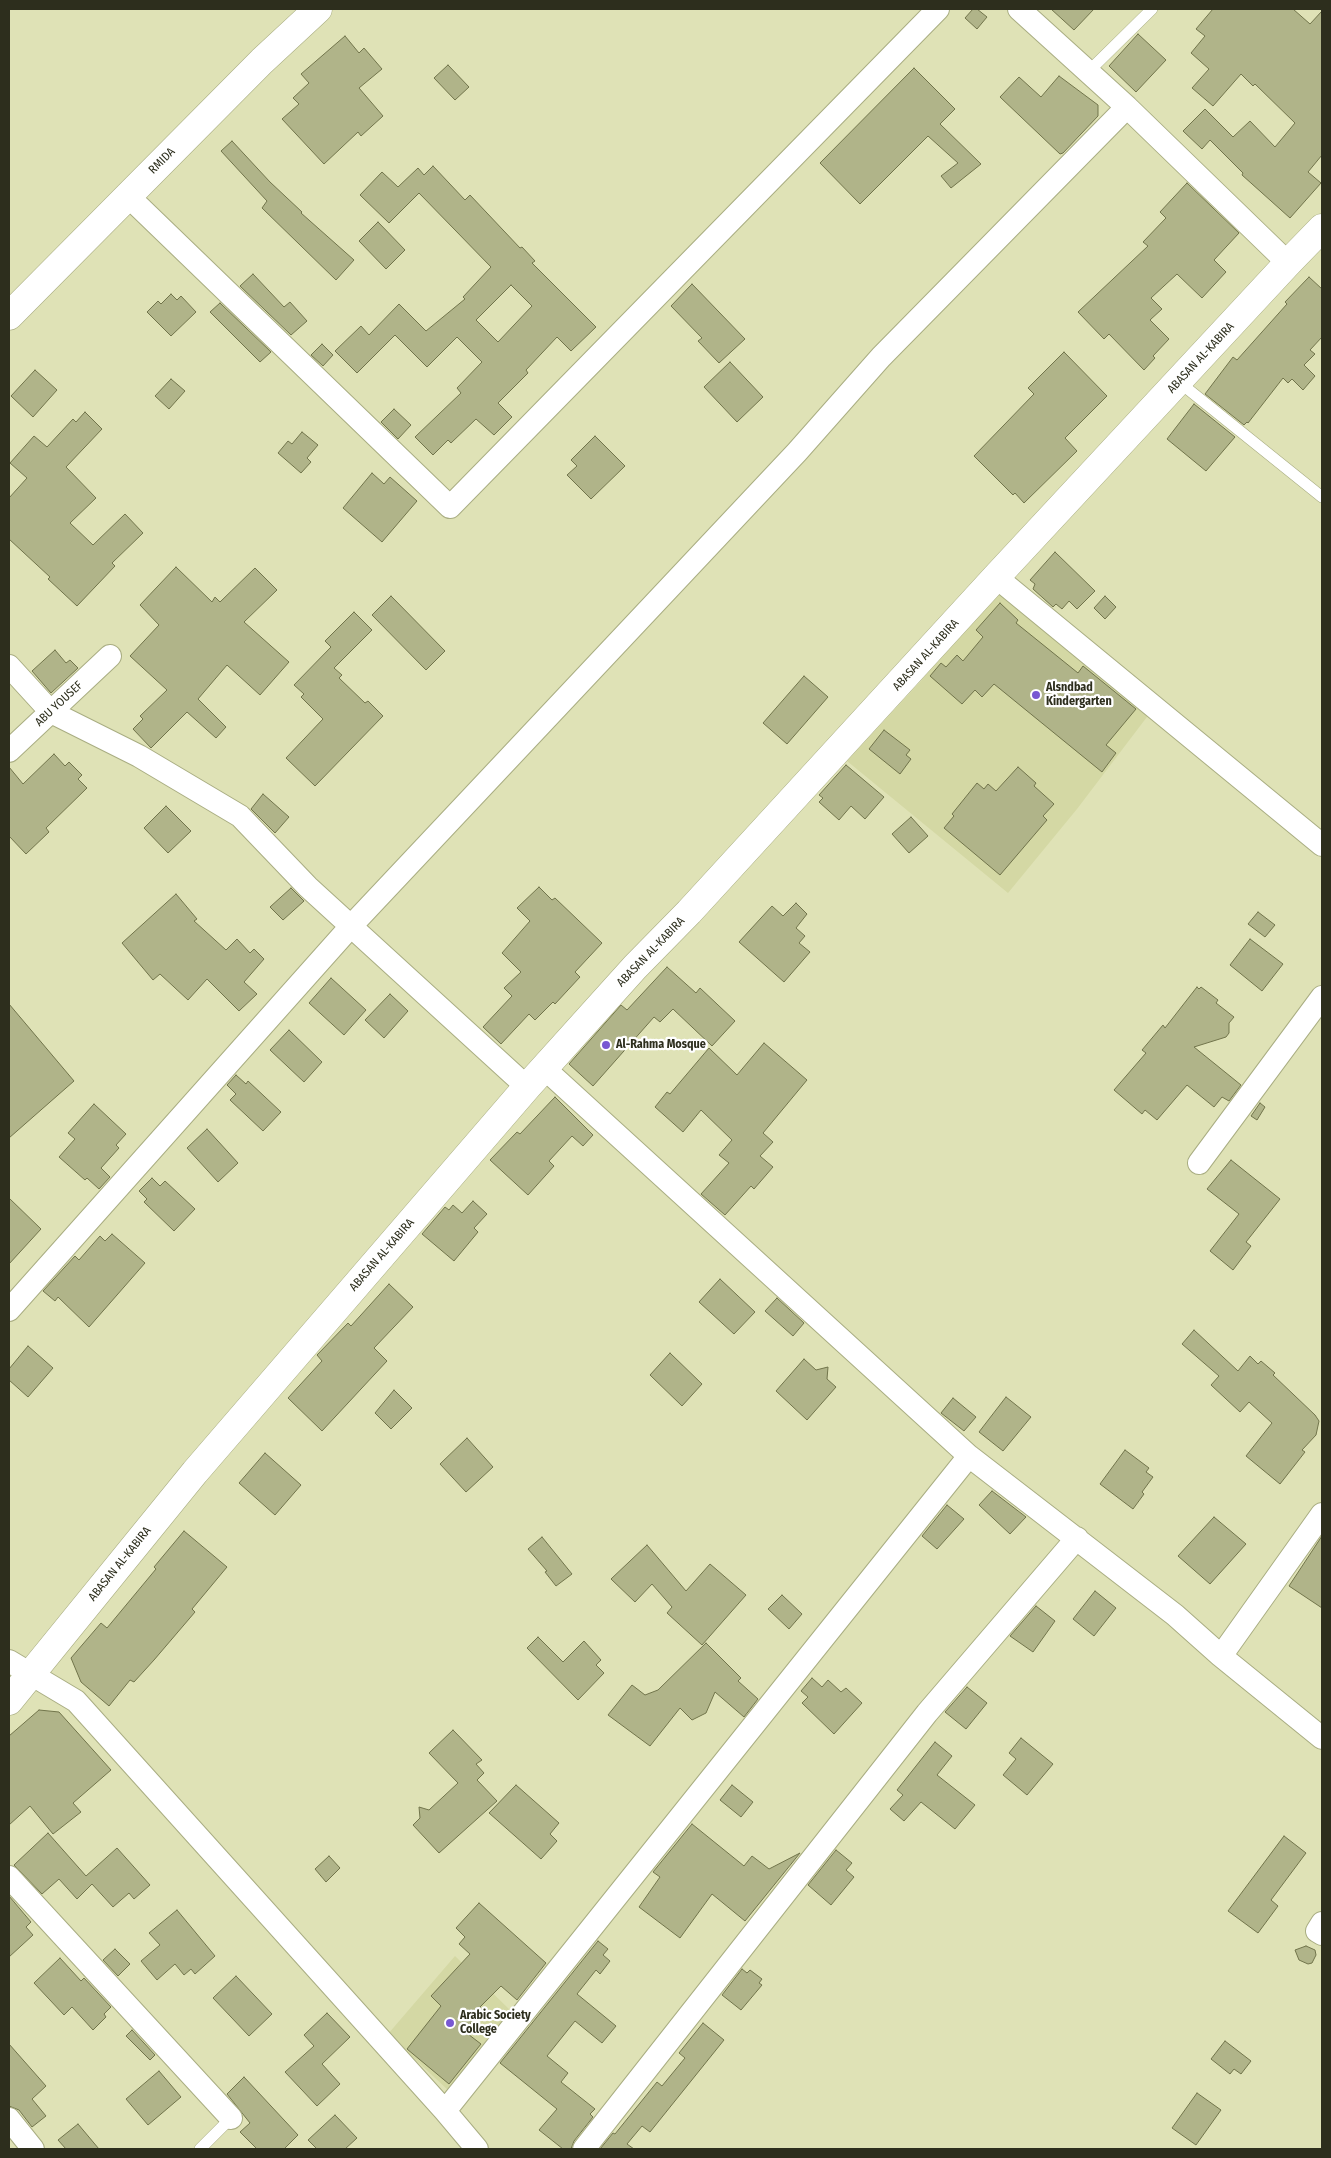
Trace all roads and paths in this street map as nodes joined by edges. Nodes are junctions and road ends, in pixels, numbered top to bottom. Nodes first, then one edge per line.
1 (318, 9) edge
2 (938, 9) edge
3 (1152, 9) edge
4 (1025, 11) edge
5 (1089, 71) junction
6 (1127, 106) junction
7 (128, 196) junction
8 (1322, 228) edge
9 (1288, 263) junction
10 (9, 316) edge
11 (1179, 382) junction
12 (1322, 497) edge
13 (996, 577) junction
14 (110, 656) dead end
15 (9, 666) edge
16 (51, 712) junction
17 (9, 751) edge
18 (1322, 844) edge
19 (352, 925) junction
20 (1322, 997) edge
21 (536, 1078) junction
22 (1198, 1163) dead end
23 (9, 1310) edge
24 (969, 1456) junction
25 (1322, 1514) edge
26 (1077, 1538) junction
27 (1221, 1656) junction
28 (20, 1667) edge
29 (9, 1701) edge
30 (1322, 1738) edge
31 (9, 1877) edge
32 (1322, 1922) edge
33 (1322, 1934) edge
34 (445, 2111) junction
35 (231, 2118) joint
36 (9, 2119) edge
37 (33, 2149) edge
38 (200, 2149) edge
39 (477, 2149) edge
40 (584, 2149) edge

1 - 7 main road, RMIDA
2 - 7 street
3 - 5 lane
4 - 5 street
5 - 6 street
6 - 9 street
6 - 19 street
7 - 10 main road, RMIDA
8 - 9 main road, ABASAN AL-KABIRA
9 - 11 main road, ABASAN AL-KABIRA
11 - 12 lane
11 - 13 main road, ABASAN AL-KABIRA
13 - 18 street
13 - 21 main road, ABASAN AL-KABIRA
14 - 16 street, ABU YOUSEF
15 - 16 street
16 - 17 street, ABU YOUSEF
16 - 19 street
19 - 21 street
19 - 23 street
20 - 22 street
21 - 24 street
21 - 28 main road, ABASAN AL-KABIRA
24 - 26 street
24 - 34 street
25 - 27 street
26 - 27 street
26 - 40 street
27 - 30 street
28 - 29 main road, ABASAN AL-KABIRA
28 - 34 street
31 - 35 street
32 - 33 street
34 - 39 street
35 - 38 lane
36 - 37 street

